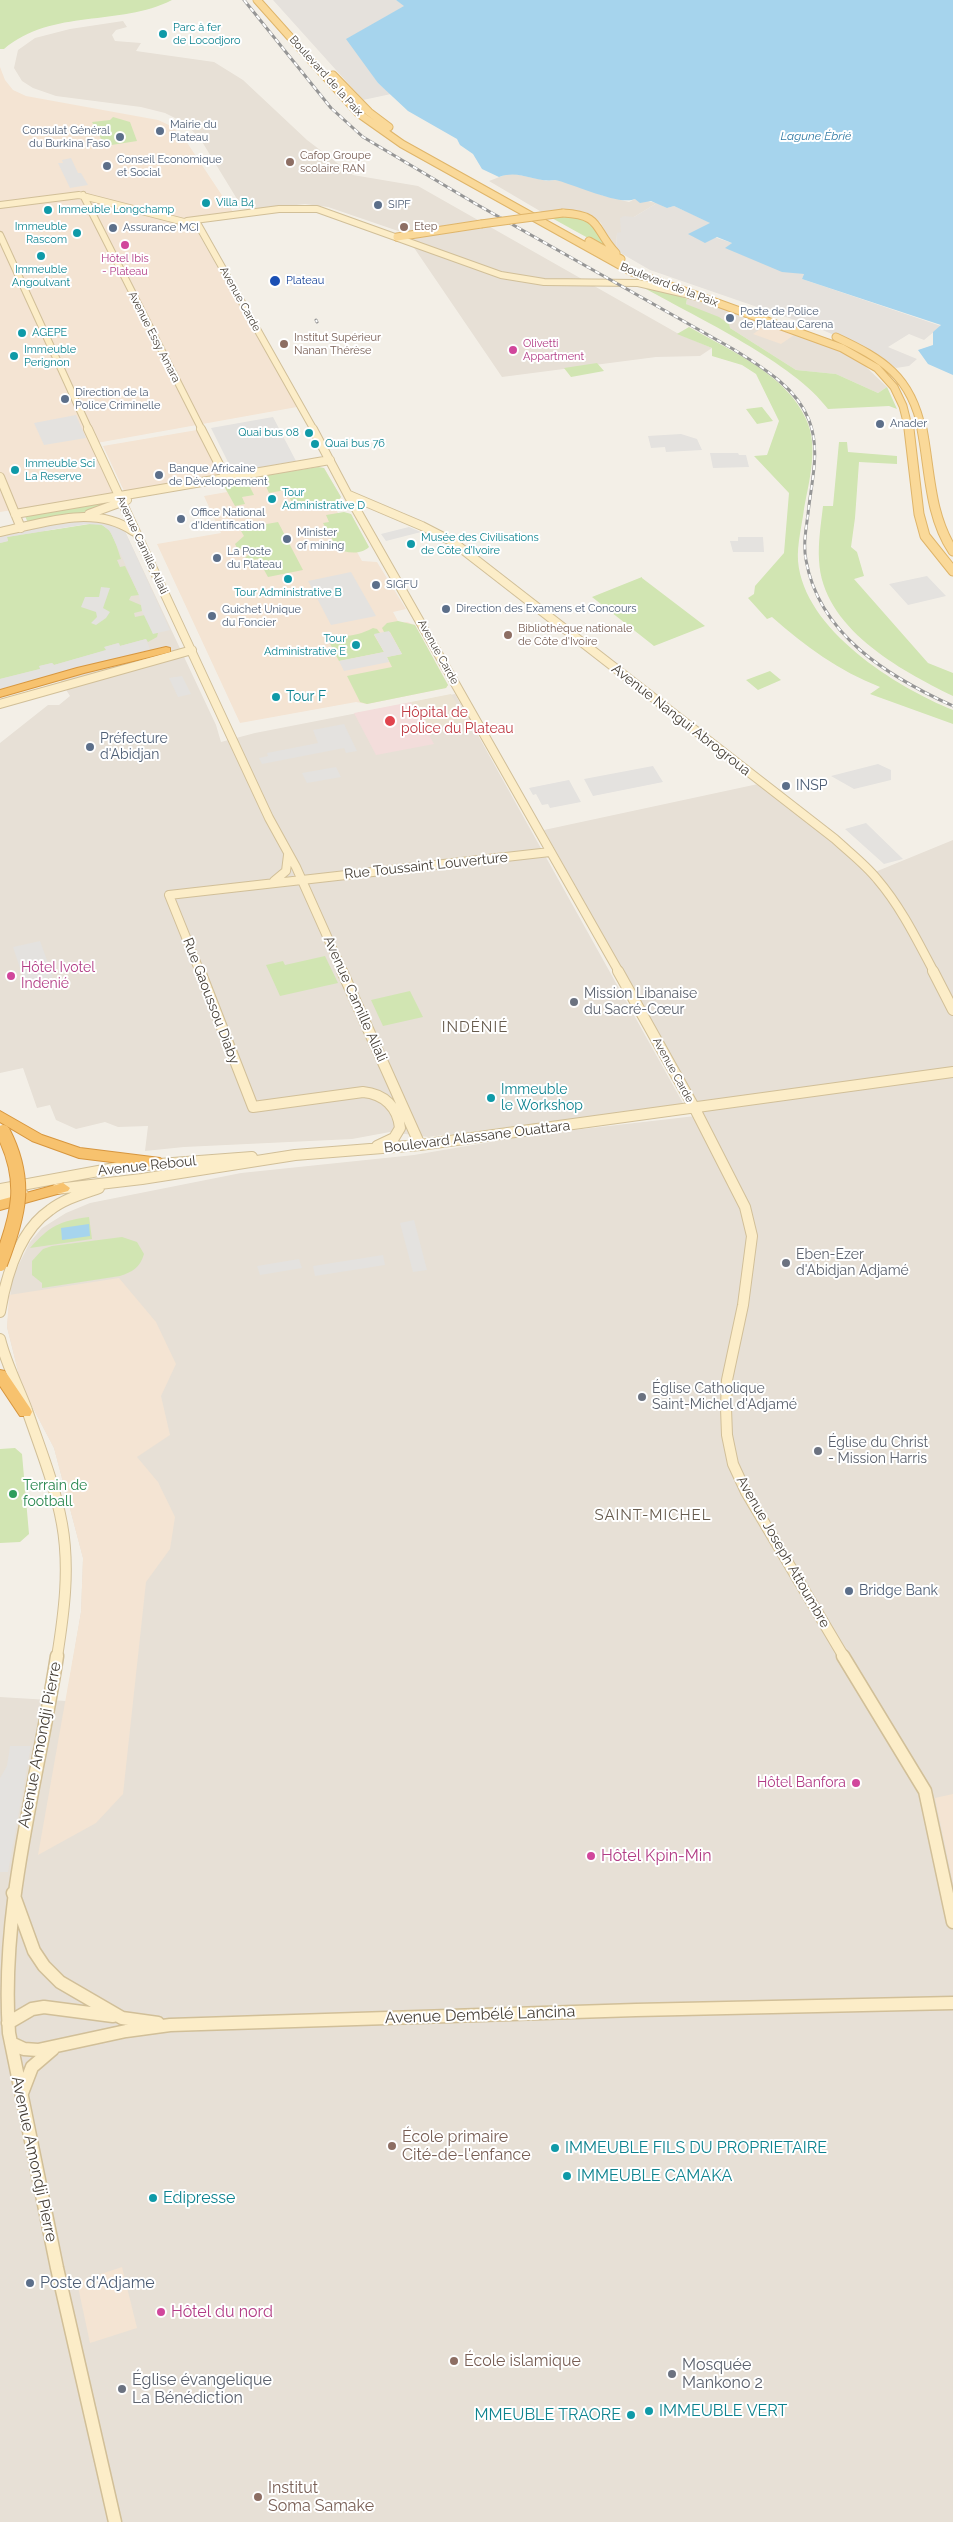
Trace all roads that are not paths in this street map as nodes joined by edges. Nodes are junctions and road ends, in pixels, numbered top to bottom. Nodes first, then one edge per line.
1 (256, 0) edge
2 (267, 0) edge
3 (81, 195) junction
4 (0, 207) edge
5 (198, 224) junction
6 (0, 234) edge
7 (397, 237) junction
8 (625, 261) junction
9 (700, 298) junction
10 (905, 415) junction
11 (903, 447) dead end
12 (330, 460) junction
13 (0, 477) edge
14 (226, 478) junction
15 (348, 495) junction
16 (121, 499) junction
17 (63, 506) junction
18 (15, 514) junction
19 (76, 518) junction
20 (21, 528) junction
21 (0, 532) edge
22 (138, 535) junction
23 (942, 535) junction
24 (953, 544) edge
25 (953, 551) edge
26 (953, 571) edge
27 (191, 647) junction
28 (166, 650) junction
29 (89, 679) junction
30 (0, 694) edge
31 (0, 699) edge
32 (0, 704) edge
33 (0, 710) edge
34 (550, 852) junction
35 (288, 854) junction
36 (301, 879) junction
37 (268, 883) junction
38 (168, 895) joint
39 (953, 1010) edge
40 (953, 1072) edge
41 (387, 1074) junction
42 (374, 1093) junction
43 (695, 1110) junction
44 (0, 1116) edge
45 (1, 1130) edge
46 (420, 1145) junction
47 (369, 1149) junction
48 (295, 1156) junction
49 (160, 1163) junction
50 (118, 1182) junction
51 (63, 1188) junction
52 (0, 1189) edge
53 (0, 1198) edge
54 (0, 1205) edge
55 (0, 1264) edge
56 (0, 1312) edge
57 (0, 1338) edge
58 (0, 1375) edge
59 (0, 1400) edge
60 (26, 1412) junction
61 (12, 1887) junction
62 (953, 1922) edge
63 (953, 2003) edge
64 (122, 2018) junction
65 (8, 2023) junction
66 (170, 2025) junction
67 (11, 2043) junction
68 (61, 2045) junction
69 (22, 2099) junction
70 (115, 2522) edge

1 - 9 main road, Boulevard de la Paix
2 - 8 main road, Boulevard de la Paix
3 - 4 main road
3 - 5 main road
3 - 14 main road, Avenue Essy Amara
5 - 7 main road
5 - 12 main road, Avenue Carde
6 - 16 main road, Avenue Camille Aliali
7 - 8 main road, bridge
7 - 9 main road
8 - 23 main road, Boulevard de la Paix
9 - 10 main road, Boulevard de la Paix
10 - 11 main road
10 - 26 main road, Boulevard de la Paix
12 - 14 main road
12 - 15 main road, Avenue Carde
13 - 18 main road
14 - 16 main road
15 - 34 main road, Avenue Carde
15 - 39 main road, Avenue Nangui Abrogroua
16 - 17 main road
16 - 19 main road
16 - 22 main road, Avenue Camille Aliali
17 - 18 main road
17 - 19 main road
18 - 20 main road
19 - 20 main road
19 - 22 main road
20 - 21 main road
22 - 27 main road, Avenue Camille Aliali
23 - 24 main road
23 - 25 main road, Boulevard de la Paix
27 - 28 main road
27 - 29 main road
27 - 35 main road, Avenue Camille Aliali
28 - 30 highway
28 - 31 main road
29 - 32 main road
29 - 33 main road
34 - 36 main road, Rue Toussaint Louverture
34 - 43 main road, Avenue Carde
35 - 36 main road, Avenue Camille Aliali
35 - 37 main road
36 - 37 main road, Rue Toussaint Louverture
36 - 41 main road, Avenue Camille Aliali
37 - 38 main road, Rue Toussaint Louverture
38 - 42 main road, Rue Gaoussou Diaby
40 - 43 main road, Boulevard Alassane Ouattara
41 - 42 main road
41 - 46 main road, Avenue Camille Aliali
42 - 47 main road
43 - 46 main road, Boulevard Alassane Ouattara
43 - 62 main road, Avenue Joseph Attoumbre
44 - 49 highway
45 - 55 highway, bridge
46 - 47 main road, Boulevard Alassane Ouattara
47 - 48 main road, Boulevard Alassane Ouattara
48 - 49 main road, Avenue Reboul
48 - 50 main road, Boulevard Alassane Ouattara
49 - 52 main road, Avenue Reboul
50 - 51 main road, Boulevard Alassane Ouattara
50 - 56 main road
51 - 53 main road, Boulevard Alassane Ouattara
51 - 54 highway
57 - 60 main road, Avenue Amondji Pierre
58 - 60 highway
59 - 60 highway
60 - 61 main road, Avenue Amondji Pierre
61 - 64 main road
61 - 65 main road, Avenue Amondji Pierre
63 - 66 main road, Avenue Dembélé Lancina
64 - 65 main road
64 - 66 main road
65 - 67 main road, Avenue Amondji Pierre
66 - 68 main road, Avenue Dembélé Lancina
67 - 68 main road, Avenue Dembélé Lancina
67 - 69 main road, Avenue Amondji Pierre
68 - 69 main road
69 - 70 main road, Avenue Amondji Pierre

